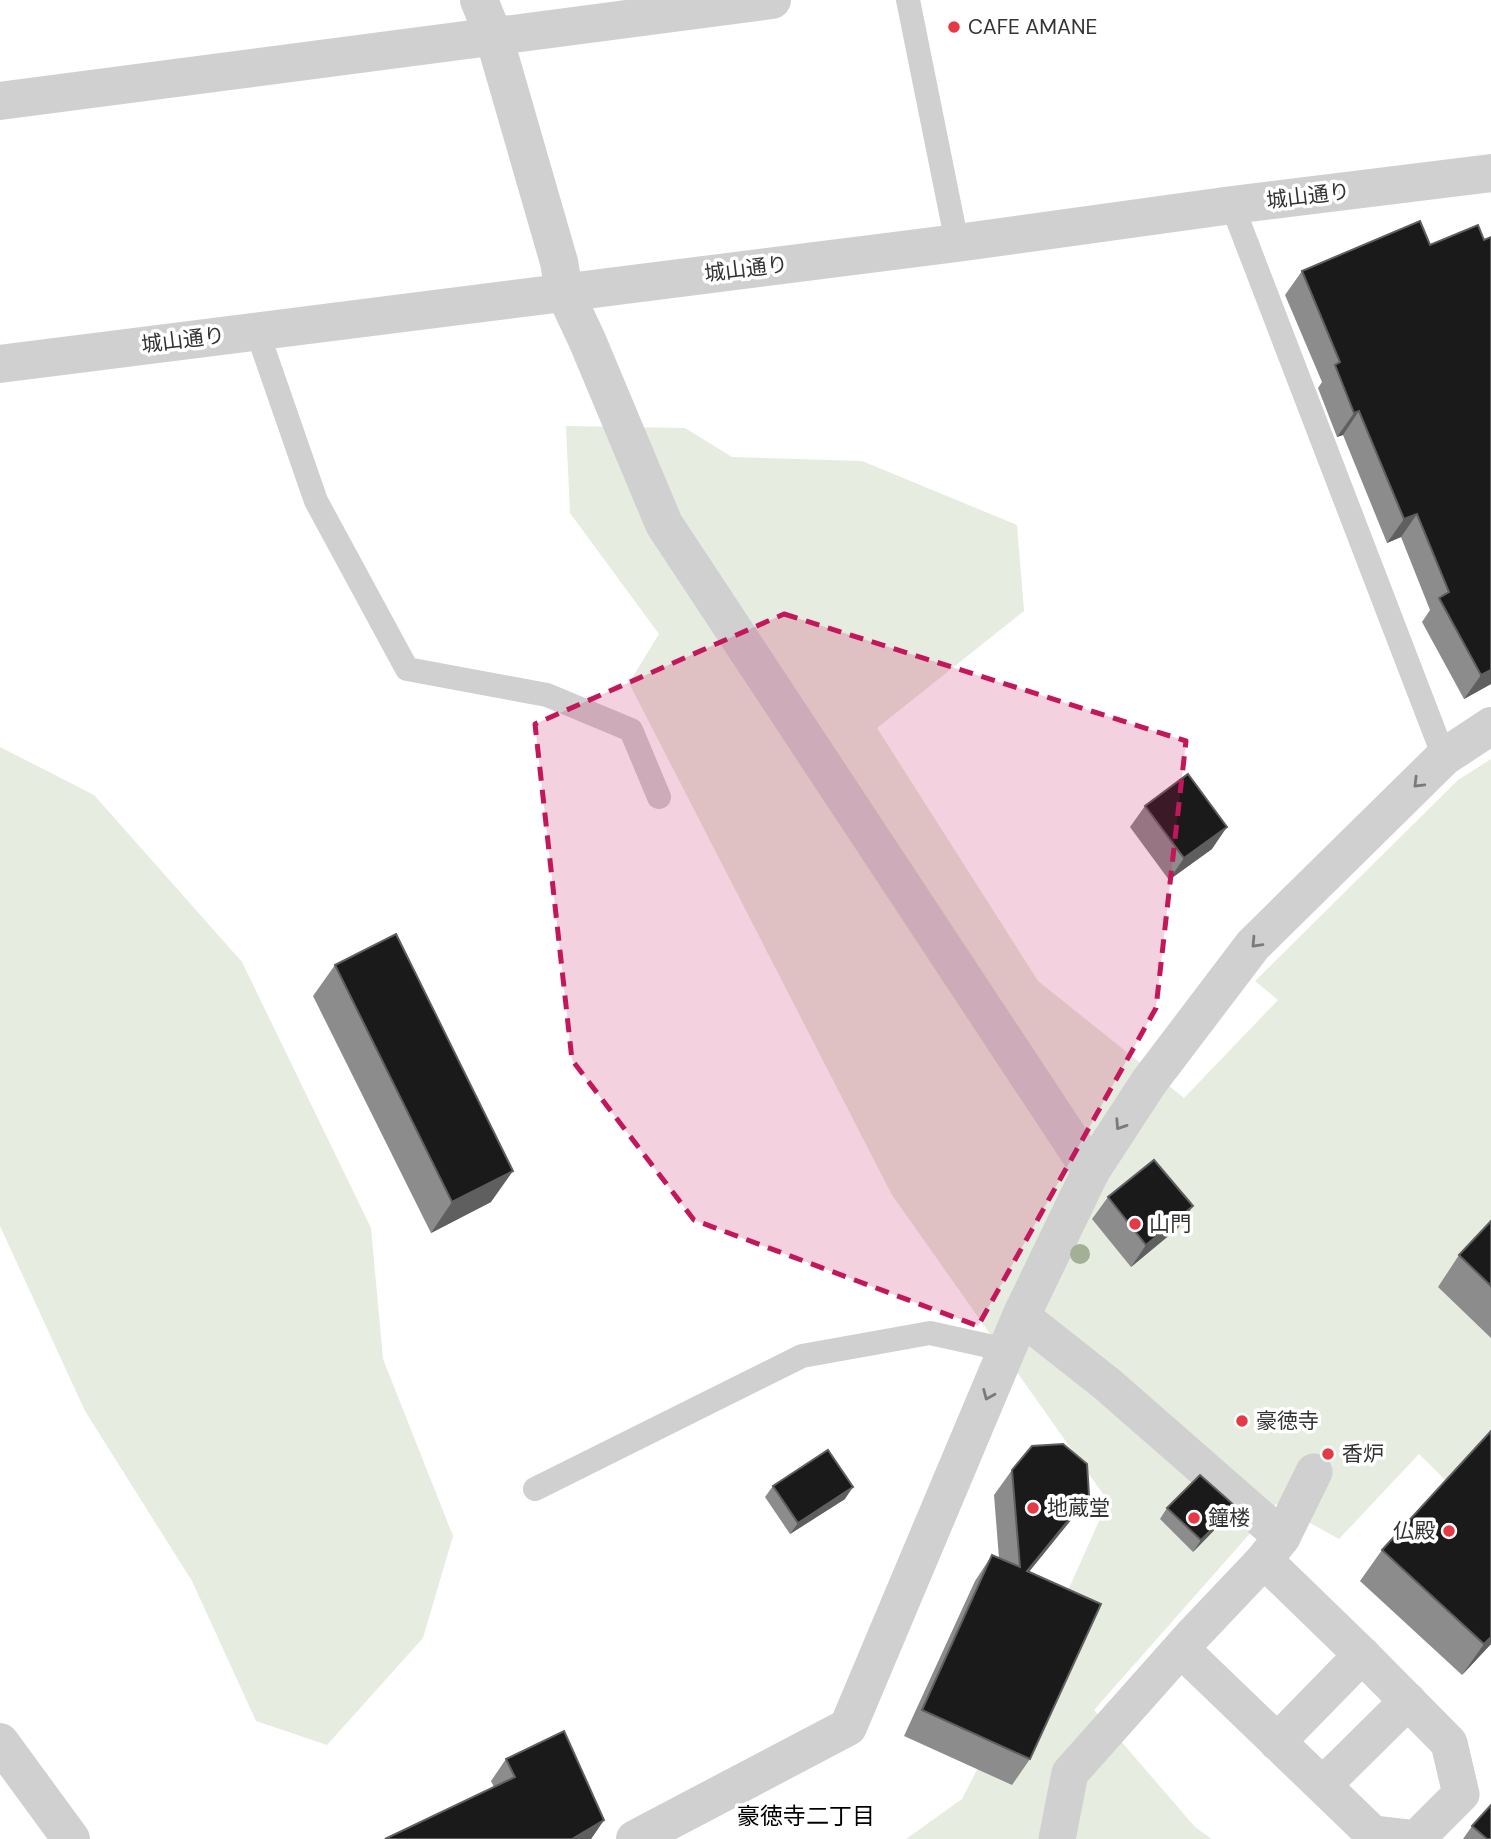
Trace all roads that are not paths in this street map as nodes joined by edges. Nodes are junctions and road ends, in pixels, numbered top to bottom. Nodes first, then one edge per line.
1 (479, 0) edge
2 (772, 0) edge
3 (908, 0) edge
4 (494, 37) junction
5 (0, 101) edge
6 (1491, 173) edge
7 (1232, 205) junction
8 (957, 243) junction
9 (564, 291) junction
10 (257, 331) junction
11 (0, 364) edge
12 (1491, 726) edge
13 (1444, 757) junction
14 (659, 797) dead end
15 (1091, 1171) junction
16 (1014, 1333) junction
17 (1314, 1472) dead end
18 (535, 1489) dead end
19 (1273, 1548) junction
20 (1181, 1649) junction
21 (1362, 1655) junction
22 (1408, 1701) junction
23 (0, 1742) edge
24 (1277, 1742) junction
25 (1323, 1785) junction
26 (71, 1839) edge
27 (635, 1839) edge
28 (1057, 1839) edge

1 - 4 street
2 - 4 street
3 - 8 lane
4 - 5 street
4 - 9 street
6 - 7 street, 城山通り
7 - 8 street, 城山通り
7 - 13 lane
8 - 9 street, 城山通り
9 - 10 street, 城山通り
9 - 15 street
10 - 11 street, 城山通り
10 - 14 lane
12 - 13 street
13 -> 15 street
15 - 16 street
16 - 18 lane
16 - 19 street
16 -> 27 street
17 - 19 street
19 - 20 street
19 - 21 street
20 - 24 street
20 - 28 street
21 - 22 street
21 - 24 street
22 - 25 street
22 - 25 street
23 - 26 street
24 - 25 street

